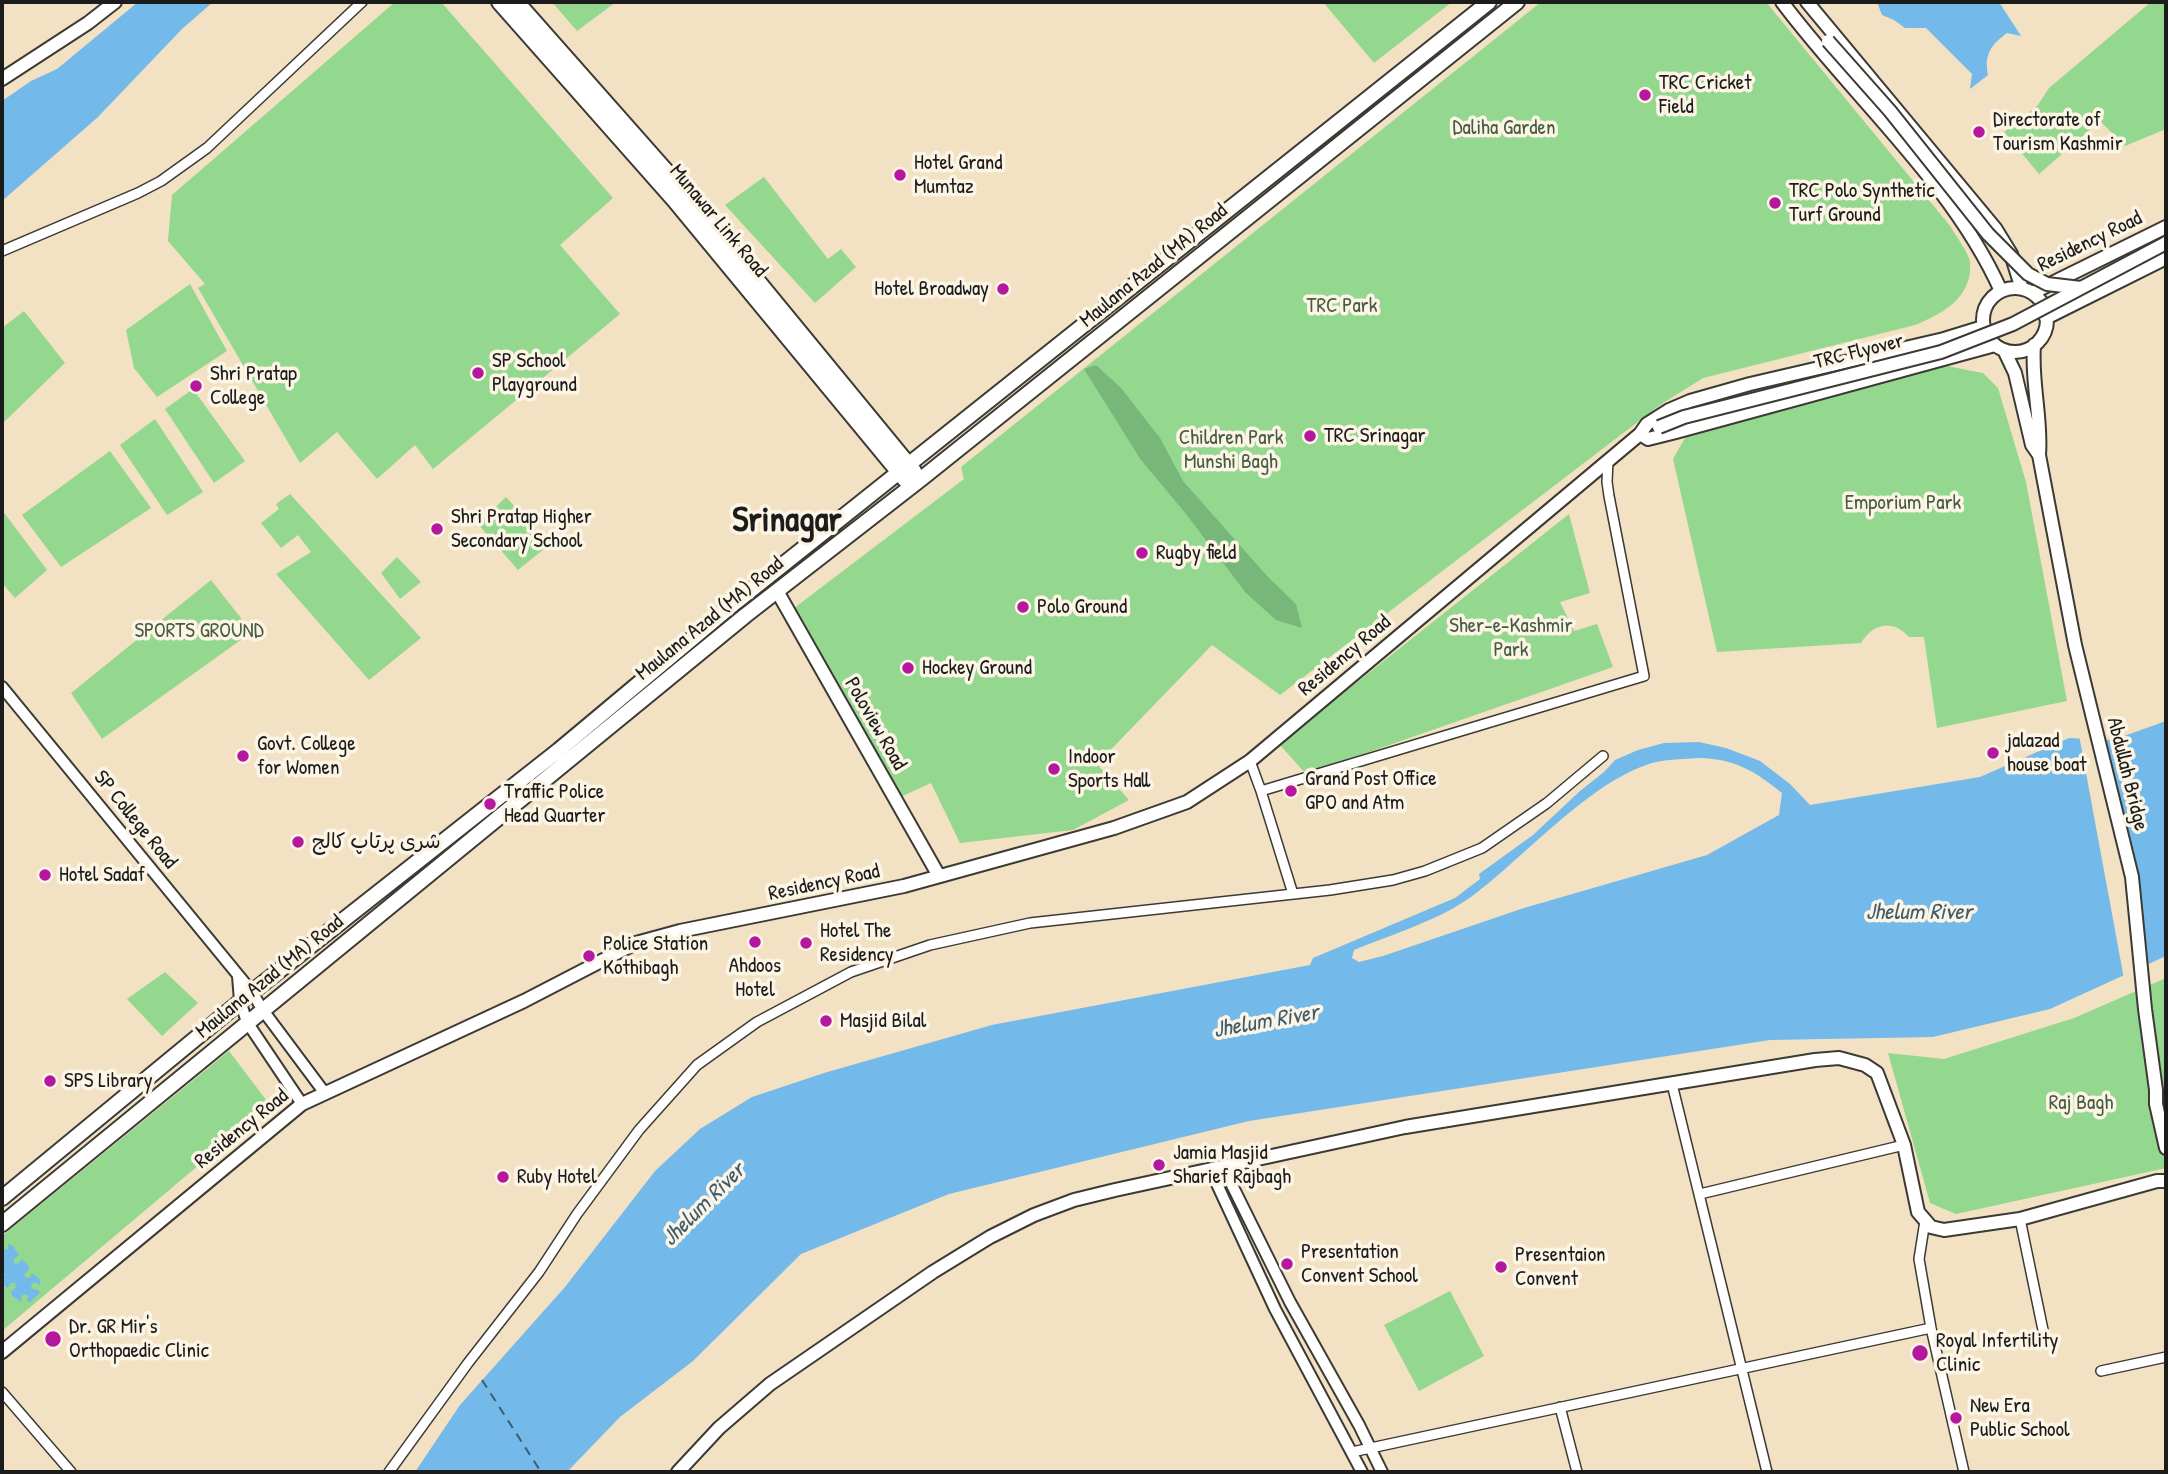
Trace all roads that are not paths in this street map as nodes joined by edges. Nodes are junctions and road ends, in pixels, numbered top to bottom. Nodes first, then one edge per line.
1 (115, 2) edge
2 (362, 2) edge
3 (499, 2) edge
4 (517, 2) edge
5 (1489, 2) edge
6 (1517, 2) edge
7 (1782, 2) edge
8 (1811, 7) edge
9 (1800, 25) junction
10 (1824, 36) junction
11 (2, 79) edge
12 (2166, 227) edge
13 (2166, 243) edge
14 (2, 251) edge
15 (2166, 258) edge
16 (2081, 288) junction
17 (2001, 291) junction
18 (2027, 291) junction
19 (2046, 318) junction
20 (1983, 327) junction
21 (2034, 345) junction
22 (1999, 348) junction
23 (1640, 435) junction
24 (2039, 455) junction
25 (1609, 458) junction
26 (905, 469) junction
27 (916, 483) junction
28 (777, 591) junction
29 (2, 687) edge
30 (1603, 756) dead end
31 (1250, 761) junction
32 (1261, 791) junction
33 (939, 876) junction
34 (1293, 894) junction
35 (246, 996) junction
36 (262, 1009) junction
37 (247, 1022) junction
38 (1672, 1084) junction
39 (2155, 1084) junction
40 (324, 1092) junction
41 (302, 1104) junction
42 (2166, 1104) edge
43 (1904, 1145) junction
44 (2166, 1148) edge
45 (1225, 1165) junction
46 (1210, 1169) junction
47 (2163, 1179) edge
48 (1700, 1194) junction
49 (2, 1198) edge
50 (2020, 1219) junction
51 (1925, 1221) junction
52 (2, 1224) edge
53 (1257, 1237) junction
54 (1245, 1244) junction
55 (1931, 1328) junction
56 (2043, 1330) dead end
57 (2, 1352) edge
58 (2166, 1357) edge
59 (1742, 1368) junction
60 (2101, 1371) dead end
61 (2, 1392) edge
62 (1560, 1407) junction
63 (1369, 1447) junction
64 (1352, 1452) junction
65 (71, 1472) edge
66 (389, 1472) edge
67 (678, 1472) edge
68 (1362, 1472) edge
69 (1382, 1472) edge
70 (1577, 1472) edge
71 (1767, 1472) edge
72 (1964, 1472) edge

1 - 11 main road
2 - 14 street
3 - 26 main road, Munawar Link Road
4 - 26 main road, Munawar Link Road
5 - 26 main road, Maulana Azad (MA) Road
6 - 27 main road, Maulana Azad (MA) Road
7 - 9 main road
8 - 10 main road
8 - 18 main road
9 - 10 main road
9 - 17 main road
10 - 16 main road, bridge
12 - 18 main road, Residency Road
13 - 16 main road, TRC Flyover, bridge
15 - 19 main road
16 - 23 main road, TRC Flyover, bridge
17 - 18 main road
17 - 20 main road
18 - 19 main road
19 - 21 main road
20 - 22 main road
20 - 23 main road, Residency Road
21 - 22 main road
21 - 24 main road
22 - 23 main road
22 - 24 main road
23 - 25 main road, Residency Road
24 - 39 main road, Abdullah Bridge
25 - 31 main road, Residency Road
25 - 32 street
26 - 27 main road
26 - 35 main road, Maulana Azad (MA) Road
27 - 28 main road, Maulana Azad (MA) Road
28 - 33 main road, Poloview Road
28 - 36 main road, Maulana Azad (MA) Road
29 - 35 street, SP College Road
30 - 34 street
31 - 32 street
31 - 33 main road, Residency Road
32 - 34 street
33 - 40 main road, Residency Road
34 - 66 street
35 - 36 street
35 - 37 street
35 - 49 main road, Maulana Azad (MA) Road
36 - 37 main road, Maulana Azad (MA) Road
36 - 40 street
37 - 41 street
37 - 52 main road, Maulana Azad (MA) Road
38 - 43 main road
38 - 45 main road
38 - 48 street
39 - 42 main road
39 - 44 main road, Abdullah Bridge
40 - 41 main road, Residency Road
41 - 57 main road, Residency Road
43 - 48 street
43 - 51 main road
45 - 46 main road
45 - 53 street
46 - 54 street
46 - 67 main road
47 - 50 main road
48 - 59 street
50 - 51 main road
50 - 56 street
51 - 55 street
53 - 54 street
53 - 63 street
54 - 64 street
55 - 59 street
55 - 72 street
58 - 60 street
59 - 62 street
59 - 71 street
61 - 65 street
62 - 63 street
62 - 70 street
63 - 64 street
63 - 69 street
64 - 68 street

